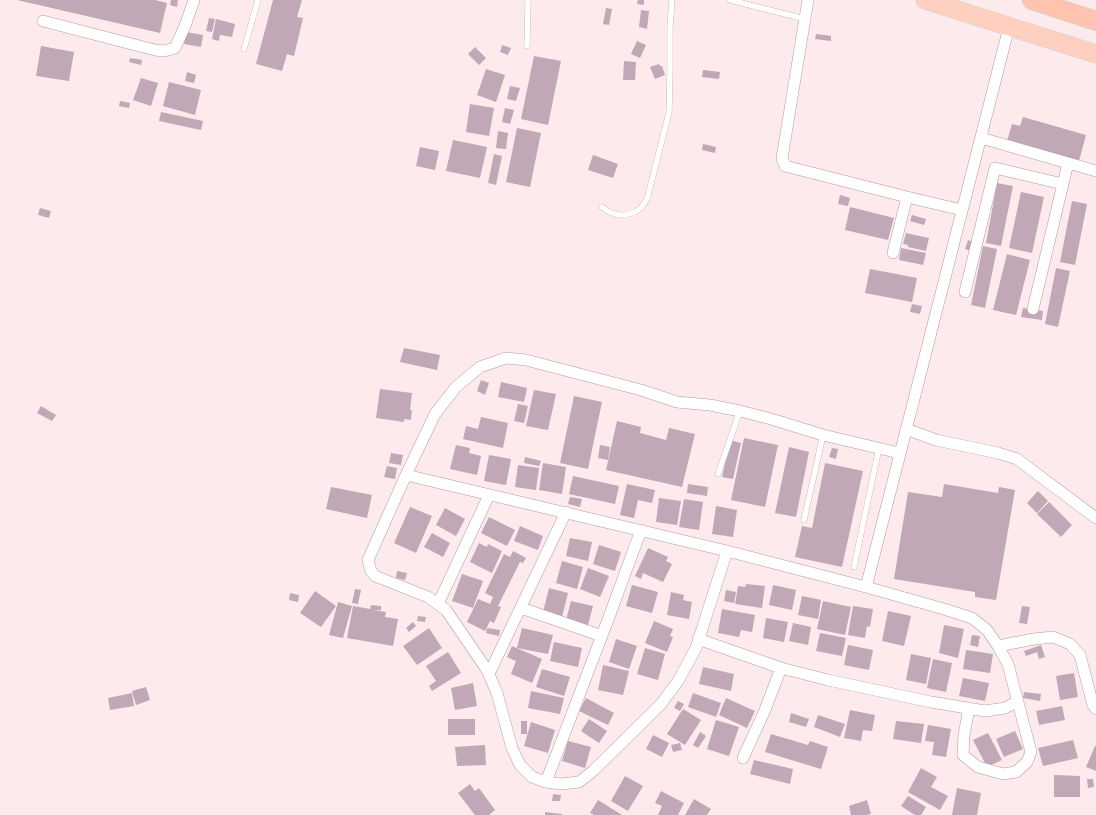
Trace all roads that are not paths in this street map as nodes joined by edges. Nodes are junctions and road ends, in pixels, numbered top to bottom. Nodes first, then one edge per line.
1 (194, 0) edge
2 (258, 0) edge
3 (528, 0) edge
4 (672, 0) edge
5 (730, 0) edge
6 (808, 0) edge
7 (925, 0) edge
8 (1032, 0) edge
9 (805, 19) junction
10 (1096, 20) edge
11 (43, 21) dead end
12 (1009, 27) junction
13 (527, 46) dead end
14 (244, 49) dead end
15 (1096, 54) edge
16 (981, 138) junction
17 (1068, 163) junction
18 (1096, 171) edge
19 (1063, 184) junction
20 (907, 197) junction
21 (602, 207) dead end
22 (962, 210) junction
23 (893, 253) dead end
24 (965, 292) dead end
25 (1033, 309) dead end
26 (740, 411) junction
27 (906, 429) junction
28 (823, 435) junction
29 (879, 448) junction
30 (899, 452) junction
31 (718, 474) dead end
32 (406, 475) junction
33 (489, 495) junction
34 (566, 512) junction
35 (1096, 518) edge
36 (804, 520) dead end
37 (640, 530) junction
38 (727, 551) junction
39 (854, 567) dead end
40 (866, 587) junction
41 (438, 604) junction
42 (521, 608) junction
43 (602, 636) junction
44 (698, 639) junction
45 (998, 646) junction
46 (781, 668) junction
47 (489, 674) junction
48 (1018, 701) junction
49 (969, 708) junction
50 (1096, 709) edge
51 (743, 758) dead end
52 (546, 782) junction

1 - 11 street
2 - 14 lane
3 - 13 lane
4 - 21 lane
5 - 9 lane
6 - 9 street
7 - 12 highway
8 - 10 highway
9 - 20 street
12 - 15 highway
12 - 16 street
16 - 17 street
16 - 22 street
17 - 18 street
17 - 19 street
19 - 24 street
19 - 25 street
20 - 22 street
20 - 23 street
22 - 27 street
26 - 28 street
26 - 31 lane
26 - 32 street
27 - 30 street
27 - 35 street
28 - 29 street
28 - 36 lane
29 - 30 street
29 - 39 lane
30 - 40 street
32 - 33 street
32 - 41 street
33 - 34 street
33 - 41 street
34 - 37 street
34 - 42 street
37 - 38 street
37 - 43 street
38 - 40 street
38 - 44 street
40 - 45 street
41 - 47 street
42 - 43 street
42 - 47 street
43 - 52 street
44 - 46 street
44 - 52 street
45 - 48 street
45 - 50 street
46 - 49 street
46 - 51 street
47 - 52 street
48 - 49 street
48 - 49 street

